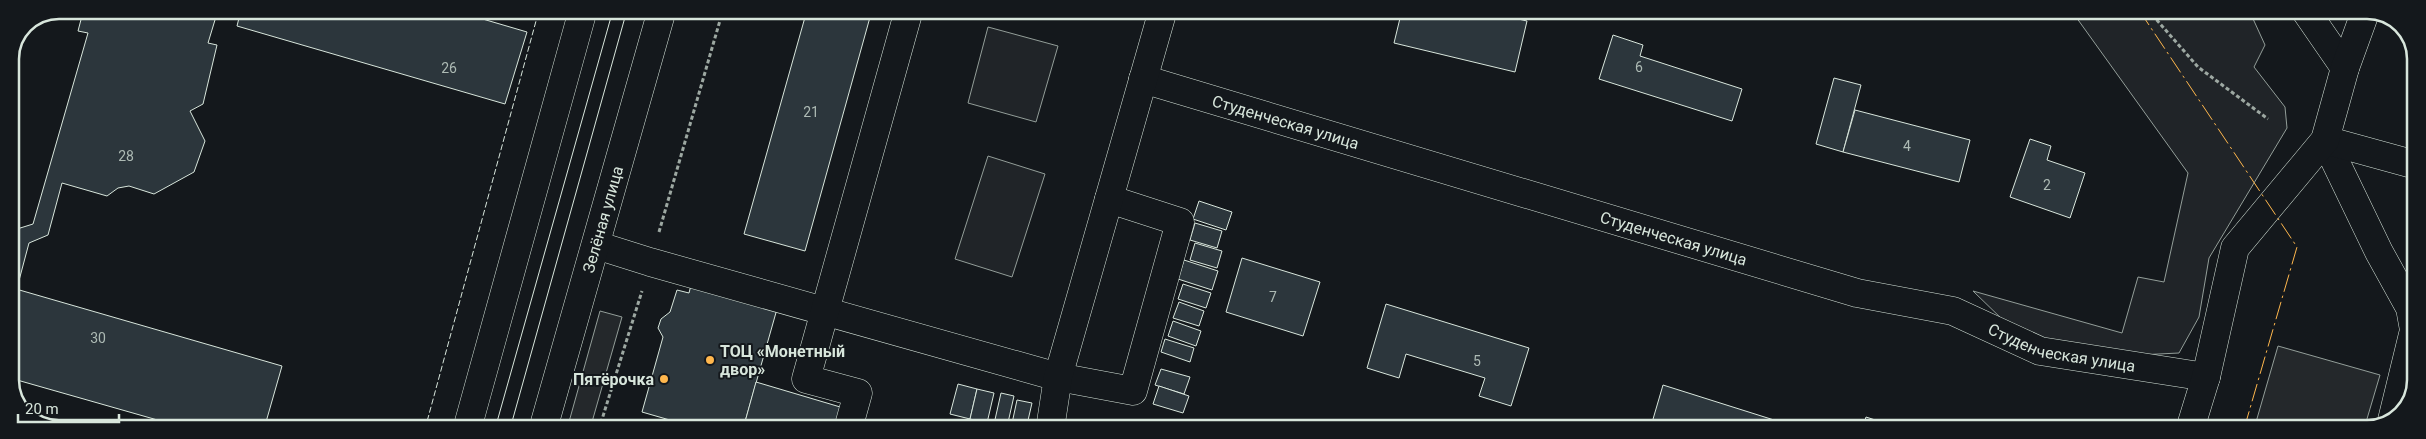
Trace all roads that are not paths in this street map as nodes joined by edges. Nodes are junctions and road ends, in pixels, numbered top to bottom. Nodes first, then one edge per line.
1 (581, 19) edge
2 (659, 19) edge
3 (906, 19) edge
4 (1160, 19) edge
5 (2311, 19) edge
6 (2363, 19) edge
7 (2345, 68) junction
8 (1143, 79) junction
9 (2325, 140) junction
10 (2407, 163) edge
11 (1109, 198) junction
12 (596, 244) junction
13 (2407, 303) edge
14 (825, 312) junction
15 (2407, 359) edge
16 (1058, 377) junction
17 (2206, 377) junction
18 (2395, 409) edge
19 (469, 420) edge
20 (546, 420) edge
21 (850, 420) edge
22 (1051, 420) edge
23 (2193, 420) edge

1 - 19 street
2 - 12 street, Зелёная улица
3 - 14 street
4 - 8 street
5 - 7 street
6 - 7 street
7 - 9 street
8 - 11 street
8 - 17 street, Студенческая улица
9 - 10 street
9 - 13 street
9 - 17 street
11 - 16 street
11 - 16 street
12 - 14 street
12 - 20 street, Зелёная улица
14 - 16 street
14 - 21 street
15 - 18 street
16 - 22 street
17 - 23 street

